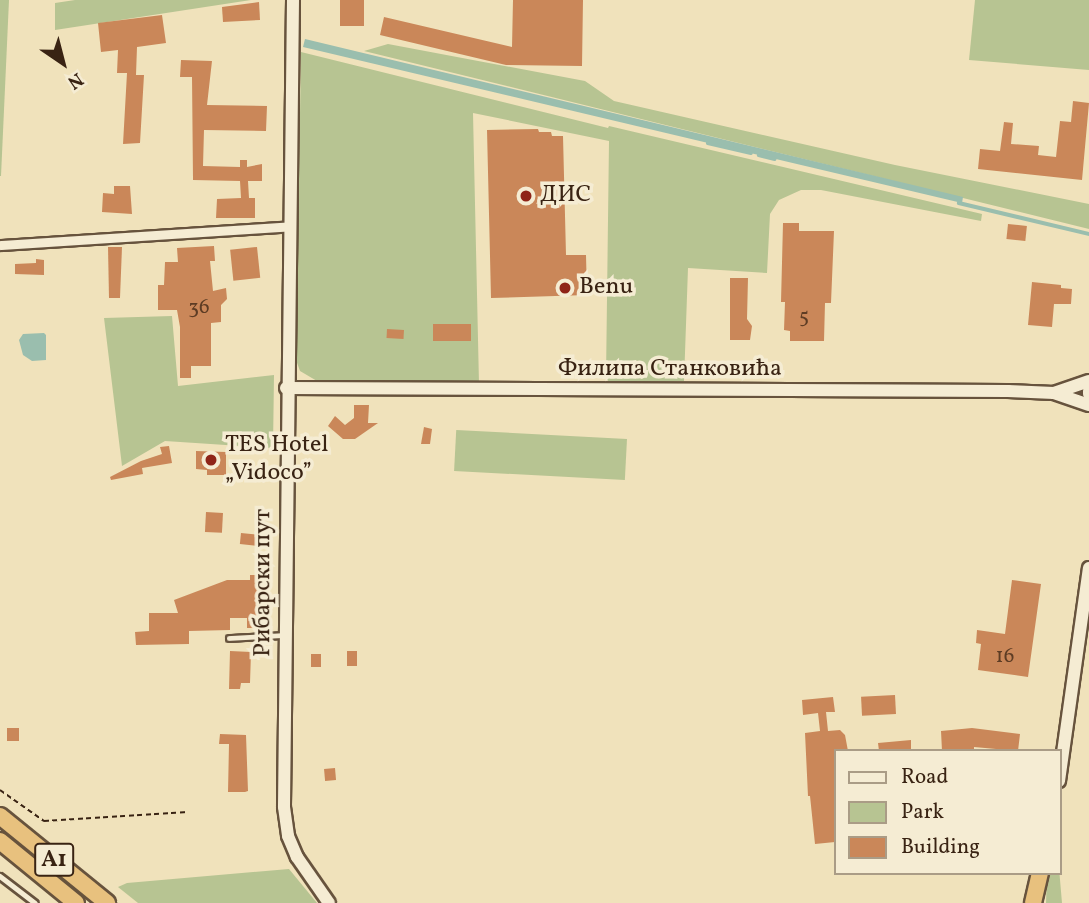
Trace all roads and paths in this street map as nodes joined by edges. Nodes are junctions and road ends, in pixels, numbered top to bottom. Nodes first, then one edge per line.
1 (293, 0) edge
2 (290, 226) junction
3 (0, 245) edge
4 (1089, 381) edge
5 (286, 388) junction
6 (1054, 393) junction
7 (1089, 405) edge
8 (1089, 568) edge
9 (285, 635) junction
10 (229, 638) dead end
11 (1061, 767) edge
12 (0, 790) edge
13 (188, 812) dead end
14 (0, 816) edge
15 (0, 841) edge
16 (0, 852) edge
17 (34, 869) junction
18 (0, 876) edge
19 (1039, 878) edge
20 (35, 903) edge
21 (76, 903) edge
22 (107, 903) edge
23 (329, 903) edge
24 (1034, 903) edge

1 - 2 main road, Рибарски пут
2 - 3 street
2 - 5 main road, Рибарски пут
4 - 6 main road, Филипа Станковића
5 - 6 main road, Филипа Станковића
5 - 9 main road, Рибарски пут
6 - 7 main road, Филипа Станковића
8 - 11 main road
9 - 10 lane
9 - 23 main road, Рибарски пут
12 - 13 path
14 - 22 highway, A1
15 - 17 highway, A1
16 - 17 highway
17 - 21 highway, A1
18 - 20 lane
19 - 24 highway

